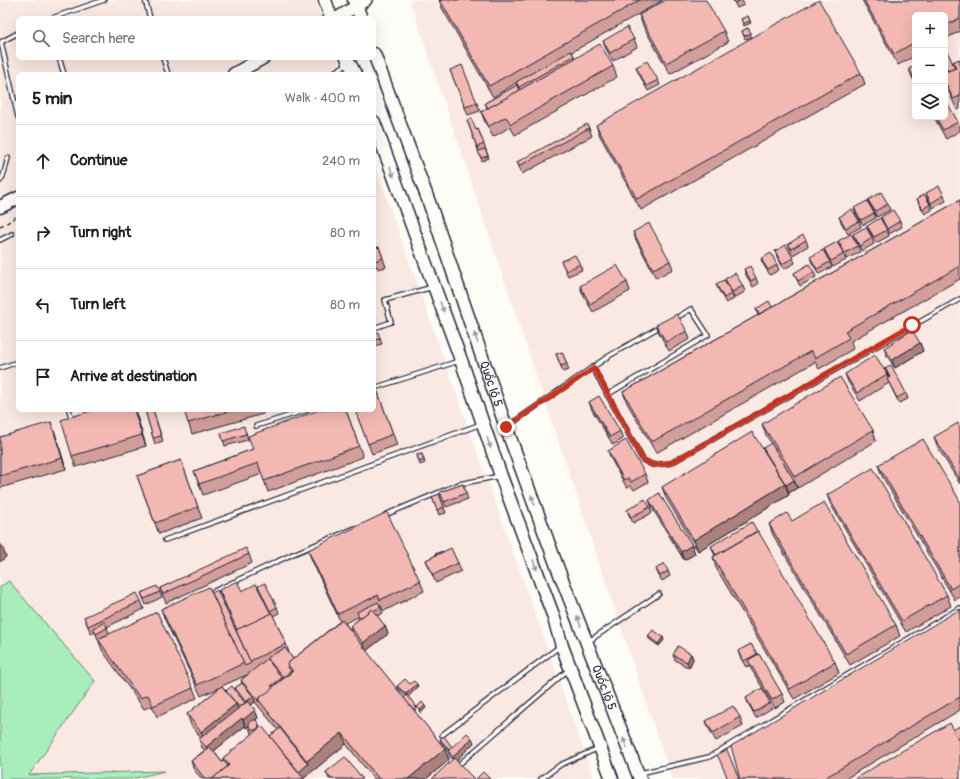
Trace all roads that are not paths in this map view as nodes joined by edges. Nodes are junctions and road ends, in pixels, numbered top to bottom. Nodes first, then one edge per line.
1 (104, 0) edge
2 (145, 0) edge
3 (325, 0) edge
4 (359, 2) edge
5 (58, 16) edge
6 (149, 16) edge
7 (330, 16) edge
8 (340, 16) edge
9 (361, 16) edge
10 (16, 35) edge
11 (376, 59) edge
12 (60, 60) edge
13 (164, 60) edge
14 (259, 60) edge
15 (351, 65) edge
16 (63, 72) edge
17 (167, 72) edge
18 (238, 72) edge
19 (335, 72) edge
20 (16, 108) edge
21 (376, 128) edge
22 (8, 158) dead end
23 (2, 171) edge
24 (0, 181) edge
25 (16, 199) edge
26 (0, 207) edge
27 (12, 234) dead end
28 (0, 240) edge
29 (434, 287) junction
30 (960, 299) edge
31 (671, 321) edge
32 (664, 325) edge
33 (376, 327) edge
34 (461, 360) junction
35 (16, 363) edge
36 (0, 368) edge
37 (594, 368) junction
38 (376, 387) edge
39 (607, 394) junction
40 (70, 412) edge
41 (301, 412) edge
42 (79, 418) edge
43 (482, 423) junction
44 (256, 426) dead end
45 (506, 427) junction
46 (501, 476) junction
47 (380, 517) edge
48 (358, 526) edge
49 (165, 540) dead end
50 (659, 594) dead end
51 (202, 597) edge
52 (960, 608) edge
53 (586, 643) junction
54 (562, 646) junction
55 (571, 667) junction
56 (442, 735) edge
57 (600, 748) junction
58 (453, 770) edge
59 (639, 776) edge
60 (541, 779) edge
61 (612, 779) edge

1 - 5 lane
2 - 6 lane
3 - 7 main road
4 - 8 main road
4 - 9 main road
10 - 20 lane
45 -> 11 main road, Quốc lộ 5
12 - 16 lane
13 - 17 lane
14 - 18 main road
15 - 19 lane
21 -> 29 main road, Quốc lộ 5
22 - 23 lane
23 - 24 lane
25 - 26 main road
27 - 28 lane
29 - 33 lane
29 -> 34 main road, Quốc lộ 5
30 - 39 lane
31 - 39 lane
32 - 37 lane
34 - 38 lane
34 - 43 main road, Quốc lộ 5
35 - 36 lane
37 - 39 lane
37 - 45 lane
40 - 42 lane
41 - 44 lane
43 -> 46 main road, Quốc lộ 5
43 - 49 lane
53 -> 45 main road, Quốc lộ 5
46 - 47 lane
46 -> 54 main road, Quốc lộ 5
48 - 51 lane
50 - 53 lane
52 - 59 lane
59 -> 53 main road, Quốc lộ 5
54 - 55 main road, Quốc lộ 5
54 - 56 lane
55 - 57 main road, Quốc lộ 5
55 - 58 lane
57 - 60 lane
57 - 61 main road, Quốc lộ 5

